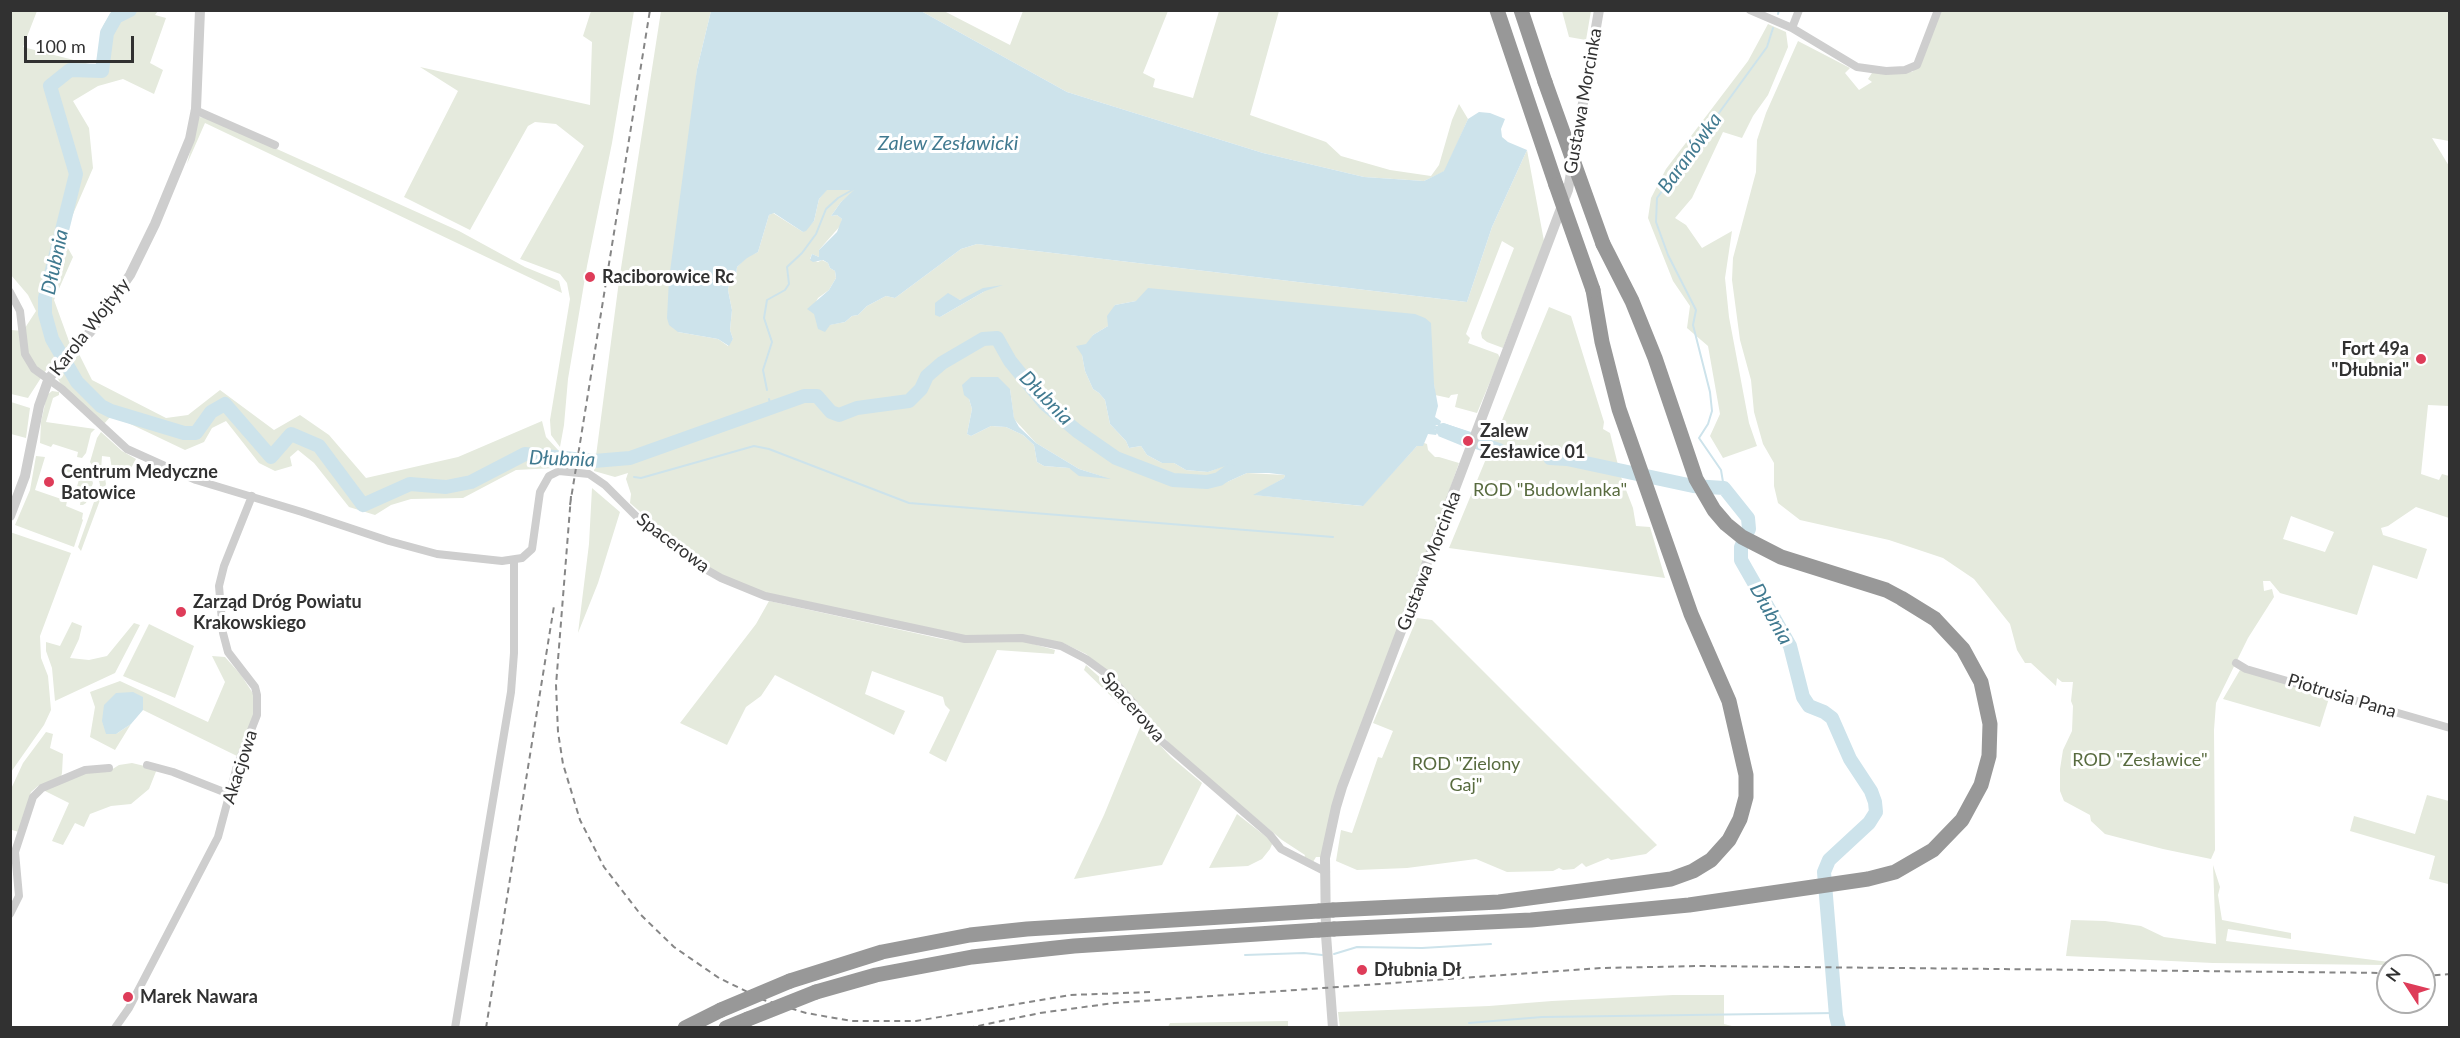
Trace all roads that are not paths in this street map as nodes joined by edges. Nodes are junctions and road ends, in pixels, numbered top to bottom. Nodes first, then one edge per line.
1 (200, 10) edge
2 (1497, 10) edge
3 (1521, 10) edge
4 (1599, 10) edge
5 (1750, 10) edge
6 (1799, 10) edge
7 (1938, 10) edge
8 (1792, 28) junction
9 (196, 110) junction
10 (275, 145) dead end
11 (10, 292) edge
12 (52, 374) junction
13 (252, 496) junction
14 (10, 516) edge
15 (514, 560) junction
16 (2235, 663) dead end
17 (2450, 728) edge
18 (147, 765) dead end
19 (109, 768) dead end
20 (230, 794) junction
21 (1326, 873) junction
22 (10, 914) edge
23 (116, 1028) edge
24 (455, 1028) edge
25 (685, 1028) edge
26 (726, 1028) edge
27 (1333, 1028) edge

1 - 9 street, Karola Wojtyły
2 - 25 highway, bridge
3 - 26 highway, bridge
4 - 21 street, Gustawa Morcinka
5 - 8 street
6 - 8 street
7 - 8 street
9 - 10 street
9 - 12 street, Karola Wojtyły
11 - 12 street
12 - 13 street
12 - 14 street, Karola Wojtyły
13 - 15 street
13 - 20 street, Akacjowa
15 - 21 street, Spacerowa
15 - 24 street
16 - 17 street, Piotrusia Pana
18 - 20 street
19 - 22 street
20 - 23 street, Akacjowa
21 - 27 street, Gustawa Morcinka

